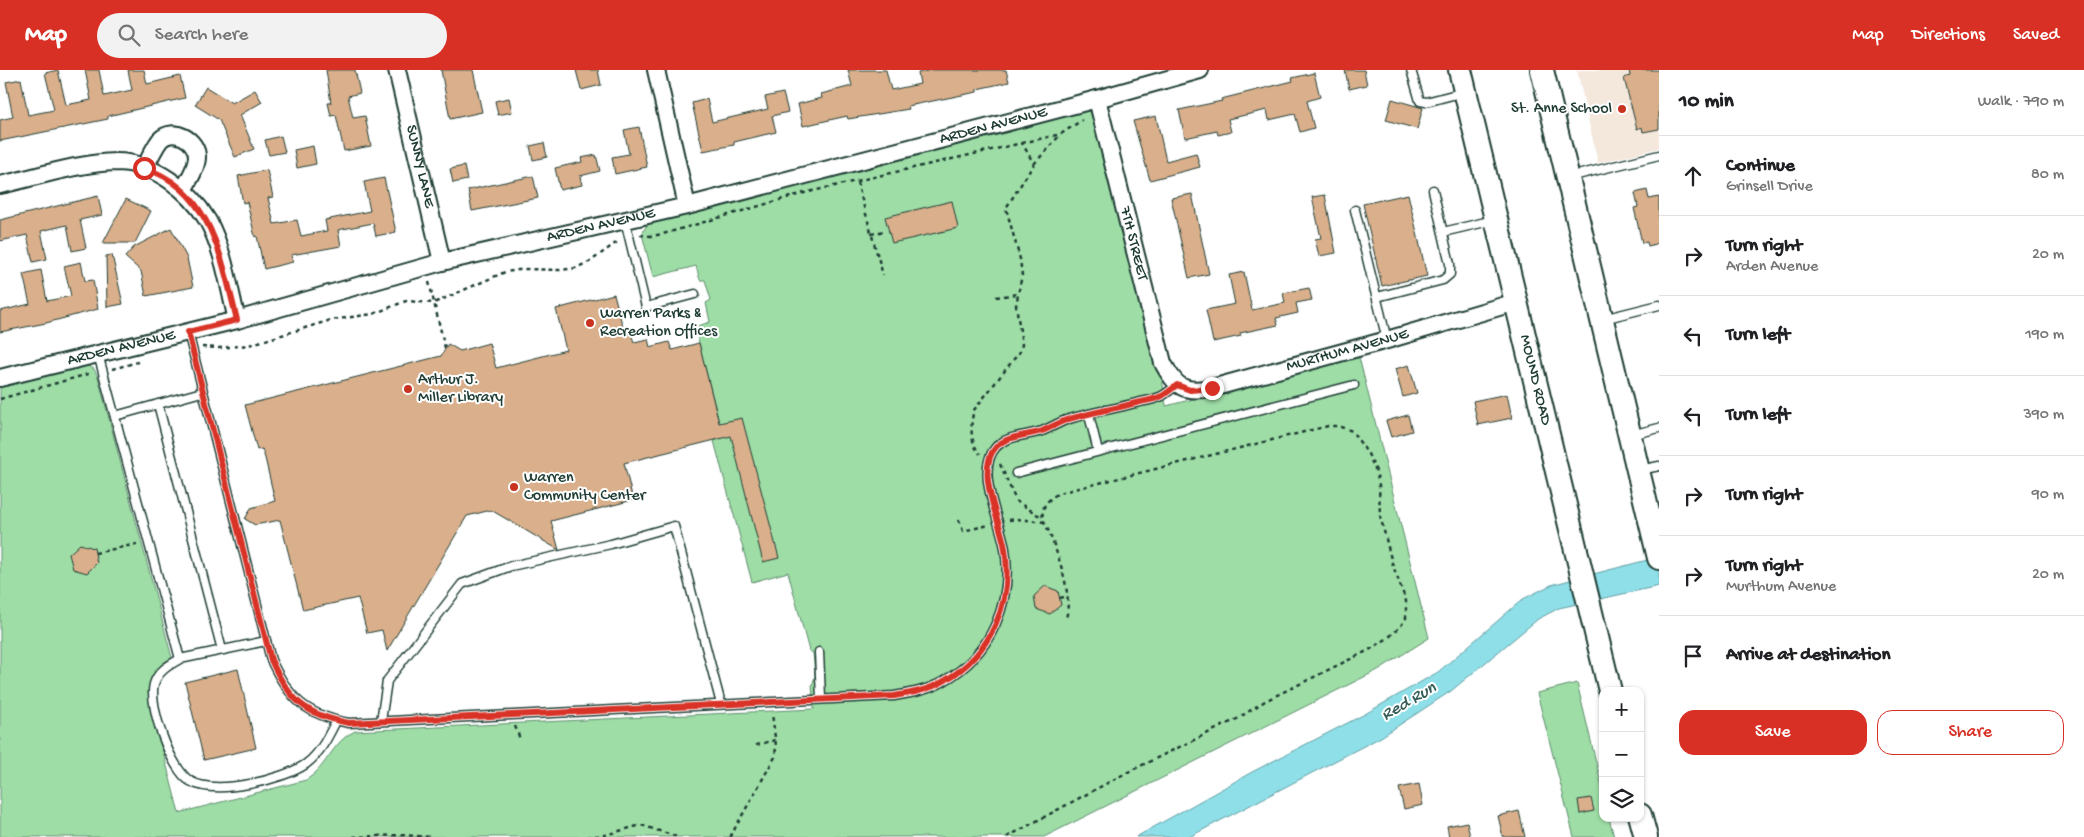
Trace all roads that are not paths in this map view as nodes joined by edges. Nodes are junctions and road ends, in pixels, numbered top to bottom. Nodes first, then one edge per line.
1 (397, 70) edge
2 (656, 70) edge
3 (1200, 70) edge
4 (1411, 70) edge
5 (1460, 70) edge
6 (1542, 70) edge
7 (1465, 92) junction
8 (1097, 99) junction
9 (1659, 155) edge
10 (144, 168) junction
11 (1567, 177) junction
12 (0, 185) edge
13 (183, 190) junction
14 (1433, 190) dead end
15 (687, 206) junction
16 (1355, 210) dead end
17 (625, 220) junction
18 (1496, 220) junction
19 (1443, 232) junction
20 (442, 262) junction
21 (695, 294) dead end
22 (1377, 297) junction
23 (1516, 302) junction
24 (1659, 305) edge
25 (1601, 319) junction
26 (237, 320) junction
27 (188, 332) junction
28 (1388, 340) junction
29 (98, 354) junction
30 (0, 378) edge
31 (1177, 385) junction
32 (1354, 385) dead end
33 (202, 392) junction
34 (158, 404) junction
35 (1089, 414) junction
36 (114, 416) junction
37 (1659, 428) edge
38 (1629, 435) junction
39 (1098, 451) junction
40 (1648, 468) edge
41 (1016, 473) dead end
42 (1657, 550) edge
43 (266, 641) junction
44 (222, 650) junction
45 (819, 652) dead end
46 (180, 659) junction
47 (1609, 687) edge
48 (822, 698) junction
49 (721, 704) junction
50 (336, 721) junction
51 (381, 721) junction
52 (1642, 822) edge
53 (1646, 837) edge

1 - 20 street, SUNNY LANE
2 - 15 street
3 - 8 street, ARDEN AVENUE
4 - 7 lane
5 - 7 main road, MOUND ROAD
6 - 11 main road
7 - 18 main road, MOUND ROAD
8 - 15 street, ARDEN AVENUE
8 - 31 street, 7TH STREET
9 - 11 lane
10 - 12 street
10 - 13 street
10 - 13 street
11 - 25 main road
13 - 26 street
14 - 19 lane
15 - 17 street, ARDEN AVENUE
16 - 22 lane
17 - 20 street, ARDEN AVENUE
17 - 21 lane
18 - 19 lane
18 - 23 main road, MOUND ROAD
19 - 22 lane
20 - 26 street, ARDEN AVENUE
22 - 28 lane
23 - 28 street, MURTHUM AVENUE
23 - 47 main road, MOUND ROAD
24 - 25 lane
25 - 38 main road
26 - 27 street, ARDEN AVENUE
27 - 29 street, ARDEN AVENUE
27 - 33 lane
28 - 31 street, MURTHUM AVENUE
29 - 30 street, ARDEN AVENUE
29 - 36 lane
31 - 35 lane
32 - 39 lane
33 - 34 lane
33 - 43 lane
34 - 36 lane
34 - 44 lane
35 - 39 lane
35 - 48 lane
36 - 46 lane
37 - 38 lane
38 - 40 main road
39 - 41 lane
40 - 42 main road
43 - 44 lane
43 - 50 lane
44 - 46 lane
45 - 48 lane
46 - 50 lane
48 - 49 lane
49 - 51 lane
49 - 51 lane
50 - 51 lane
52 - 53 main road

